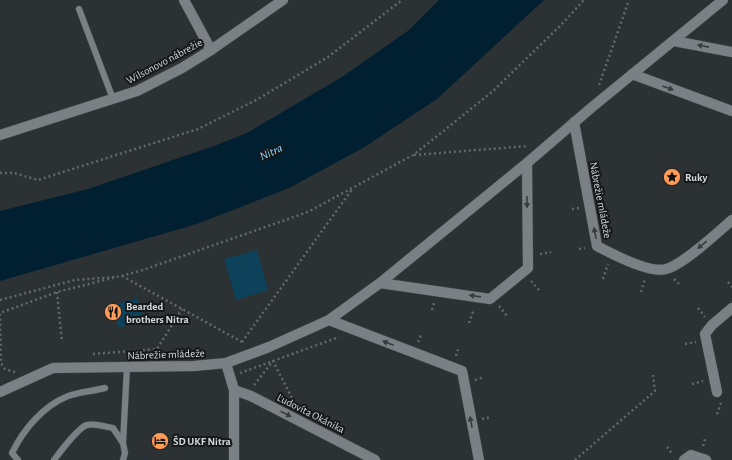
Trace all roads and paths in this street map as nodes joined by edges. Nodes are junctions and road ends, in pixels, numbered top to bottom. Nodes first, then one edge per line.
1 (185, 0) edge
2 (283, 0) edge
3 (402, 0) edge
4 (584, 0) edge
5 (629, 0) edge
6 (723, 0) edge
7 (79, 9) dead end
8 (674, 41) junction
9 (211, 50) junction
10 (732, 52) edge
11 (632, 74) junction
12 (113, 99) junction
13 (591, 108) junction
14 (732, 111) edge
15 (574, 122) junction
16 (0, 135) edge
17 (548, 145) junction
18 (413, 155) junction
19 (527, 163) junction
20 (0, 173) edge
21 (354, 187) junction
22 (732, 220) edge
23 (122, 276) junction
24 (728, 282) dead end
25 (380, 283) junction
26 (732, 287) edge
27 (58, 292) junction
28 (0, 300) edge
29 (732, 308) edge
30 (182, 310) junction
31 (329, 320) junction
32 (357, 331) junction
33 (62, 342) dead end
34 (242, 342) junction
35 (258, 351) junction
36 (87, 354) dead end
37 (274, 361) junction
38 (226, 363) junction
39 (127, 367) junction
40 (17, 372) dead end
41 (654, 375) dead end
42 (230, 376) junction
43 (104, 388) dead end
44 (252, 388) dead end
45 (234, 390) junction
46 (0, 392) edge
47 (716, 392) dead end
48 (296, 407) dead end
49 (123, 443) junction
50 (18, 460) edge
51 (54, 460) edge
52 (123, 460) edge
53 (234, 460) edge
54 (375, 460) edge
55 (478, 460) edge
56 (575, 460) edge
57 (684, 460) edge
58 (706, 460) edge

1 - 9 street
2 - 9 street, Wilsonovo nábrežie
3 - 20 path
4 - 18 path
5 - 13 path
6 - 8 street, Nábrežie mládeže
7 - 12 lane
10 -> 8 street
8 - 11 street, Nábrežie mládeže
9 - 12 street, Wilsonovo nábrežie
11 - 13 street, Nábrežie mládeže
11 -> 14 street
12 - 16 street, Wilsonovo nábrežie
13 - 15 street, Nábrežie mládeže
15 - 17 street, Nábrežie mládeže
22 -> 15 street, Nábrežie mládeže
17 - 18 path
17 - 19 street, Nábrežie mládeže
18 - 21 path
19 - 25 street, Nábrežie mládeže
19 -> 25 street
21 - 23 path
21 - 34 path
23 - 27 path
23 - 28 path
23 - 30 path
24 - 26 path
25 - 31 street, Nábrežie mládeže
27 - 33 path
27 - 40 path
29 - 47 street
30 - 34 path
30 - 36 path
31 - 32 street
31 - 35 street, Nábrežie mládeže
32 - 37 path
55 -> 32 street
34 - 35 path
35 - 38 street, Nábrežie mládeže
37 - 42 path
37 - 44 path
37 - 48 path
38 - 39 street, Nábrežie mládeže
38 - 42 street
39 - 46 street, Nábrežie mládeže
39 - 49 lane
41 - 56 path
42 - 45 street
43 - 50 lane
45 - 53 street
45 -> 54 street, Ľudovíta Okánika
49 - 51 lane
49 - 52 lane
57 - 58 street

